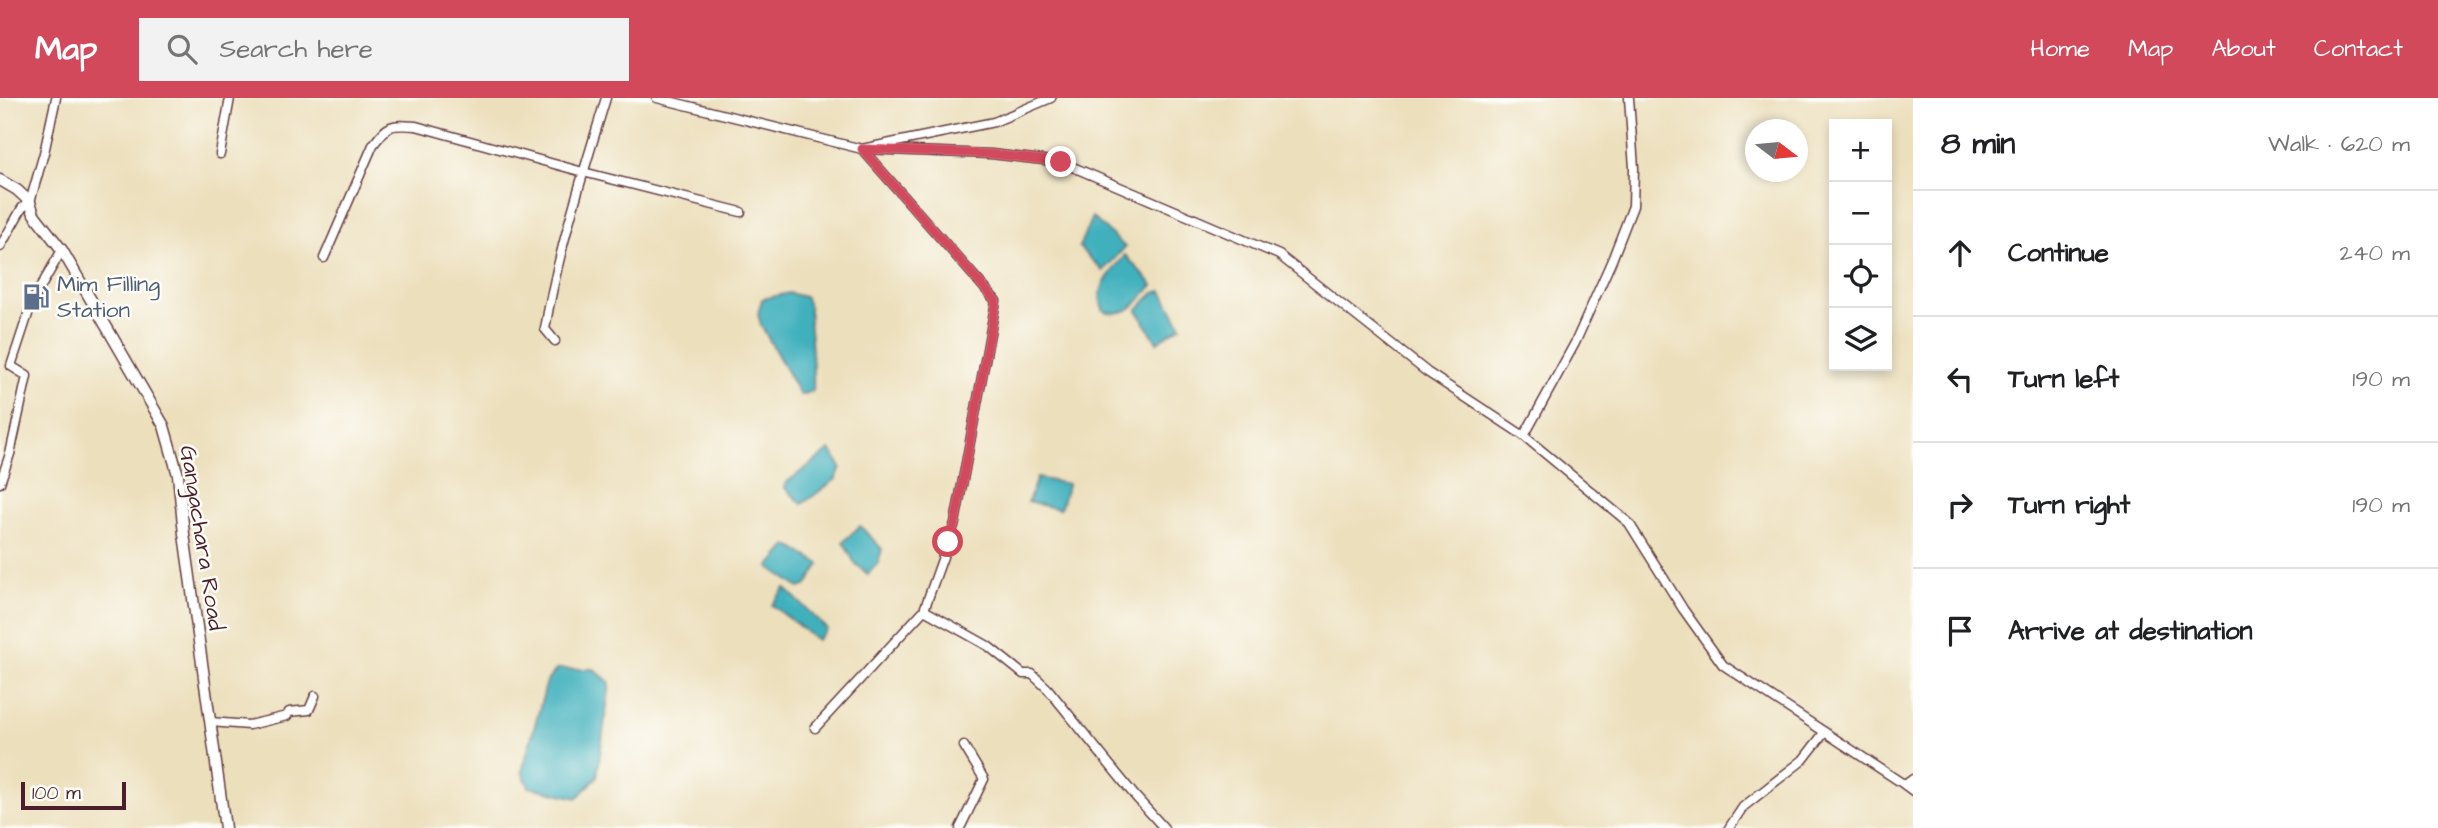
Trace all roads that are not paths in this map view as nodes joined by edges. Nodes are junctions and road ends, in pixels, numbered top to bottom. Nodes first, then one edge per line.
1 (55, 98) edge
2 (230, 98) edge
3 (606, 98) edge
4 (657, 98) edge
5 (1051, 98) edge
6 (1629, 98) edge
7 (862, 149) junction
8 (220, 154) dead end
9 (583, 172) junction
10 (0, 180) edge
11 (30, 202) junction
12 (741, 212) dead end
13 (0, 247) edge
14 (62, 250) junction
15 (324, 258) dead end
16 (555, 341) dead end
17 (1524, 436) junction
18 (0, 483) edge
19 (924, 610) junction
20 (315, 696) dead end
21 (210, 722) junction
22 (815, 728) dead end
23 (1824, 733) junction
24 (964, 746) dead end
25 (1909, 782) edge
26 (1913, 791) edge
27 (225, 828) edge
28 (960, 828) edge
29 (1164, 828) edge
30 (1729, 828) edge

1 - 11 street
2 - 8 street
3 - 9 street
4 - 7 street
5 - 7 street
6 - 17 street
7 - 17 street
7 - 19 street
9 - 12 street
9 - 15 street
9 - 16 street
10 - 11 main road, Gangachara Road
11 - 13 street
11 - 14 main road, Gangachara Road
14 - 18 street
14 - 21 main road, Gangachara Road
17 - 23 street
19 - 22 street
19 - 29 street
20 - 21 street
21 - 27 main road, Gangachara Road
23 - 25 street
23 - 30 street
24 - 28 street
25 - 26 street

